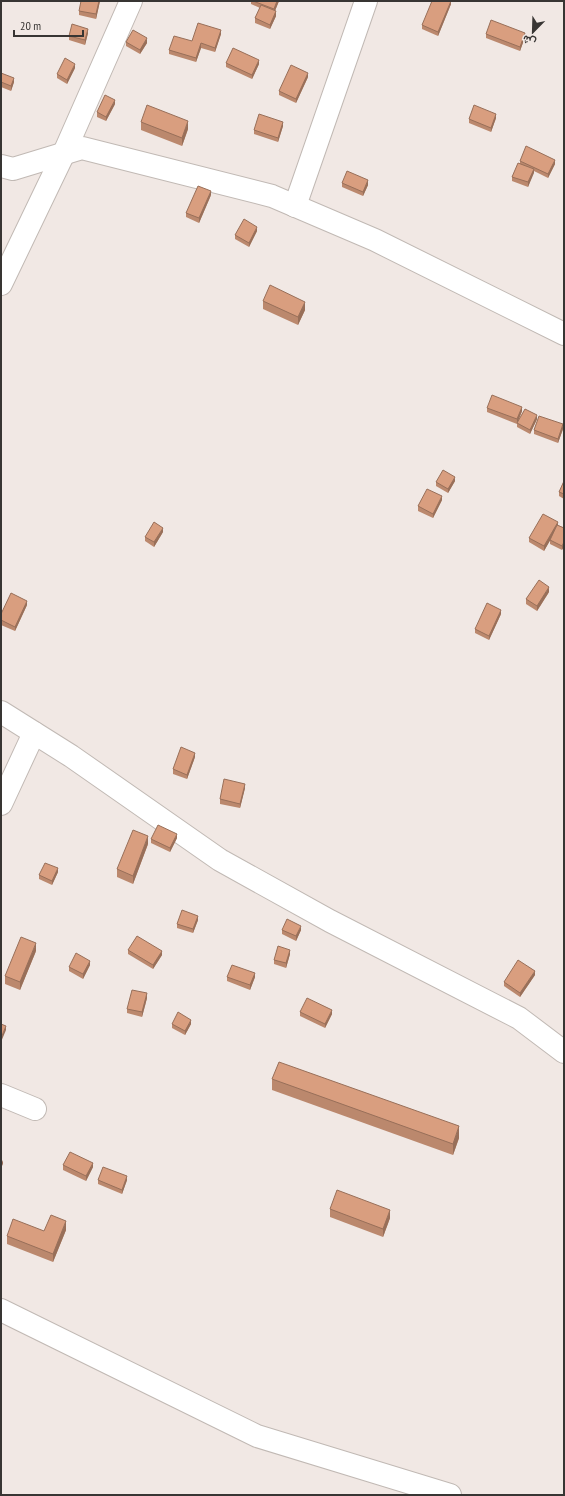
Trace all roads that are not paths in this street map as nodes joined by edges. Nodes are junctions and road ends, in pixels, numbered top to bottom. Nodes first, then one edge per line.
1 (131, 1) edge
2 (366, 1) edge
3 (64, 153) junction
4 (1, 166) edge
5 (295, 206) junction
6 (1, 284) edge
7 (564, 334) edge
8 (1, 712) edge
9 (34, 733) junction
10 (1, 804) edge
11 (564, 1052) edge
12 (1, 1095) edge
13 (35, 1109) dead end
14 (1, 1310) edge
15 (450, 1495) edge

1 - 3 street
2 - 5 street
3 - 4 street
3 - 5 street
3 - 6 street
5 - 7 street
8 - 9 street
9 - 10 street
9 - 11 street
12 - 13 street
14 - 15 street

